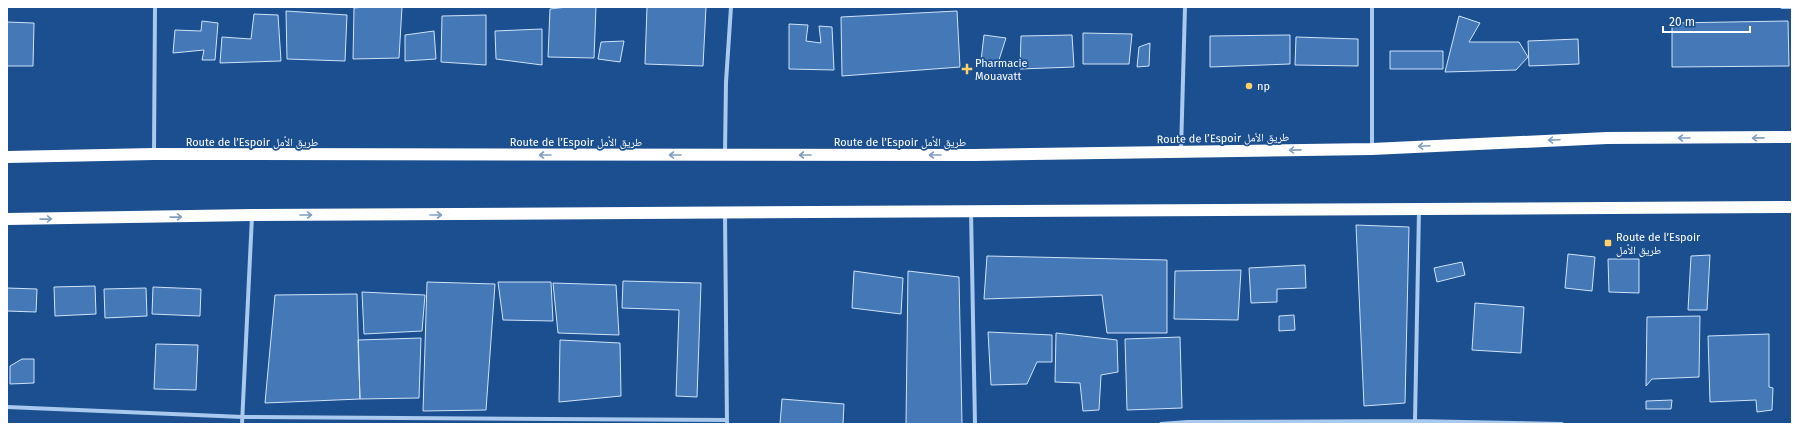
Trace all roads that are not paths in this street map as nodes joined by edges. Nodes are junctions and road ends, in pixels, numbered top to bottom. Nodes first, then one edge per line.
1 (155, 7) edge
2 (731, 7) edge
3 (1185, 7) edge
4 (1372, 7) edge
5 (1782, 7) edge
6 (1792, 7) edge
7 (1792, 137) edge
8 (1372, 149) junction
9 (1181, 152) junction
10 (154, 154) junction
11 (726, 155) junction
12 (7, 157) edge
13 (1792, 207) edge
14 (1419, 210) junction
15 (971, 212) junction
16 (725, 213) junction
17 (252, 215) junction
18 (7, 219) edge
19 (7, 407) edge
20 (243, 417) junction
21 (1415, 421) junction
22 (727, 422) edge
23 (242, 424) edge
24 (975, 424) edge
25 (1161, 424) edge
26 (1562, 424) edge

1 - 10 street
2 - 11 street
3 - 9 street
4 - 8 street
5 - 6 street
7 -> 8 highway, Route de l’Espoir طريق الأمل
8 -> 9 highway, Route de l’Espoir طريق الأمل
9 -> 11 highway, Route de l’Espoir طريق الأمل
11 -> 10 highway, Route de l’Espoir طريق الأمل
10 - 12 highway, Route de l’Espoir طريق الأمل
13 - 14 highway
14 - 15 highway
14 - 21 street
15 - 16 highway
15 - 24 street
17 -> 16 highway
16 - 22 street
18 -> 17 highway
17 - 20 street
19 - 20 street
20 - 22 street
20 - 23 street
21 - 25 street
21 - 26 street

